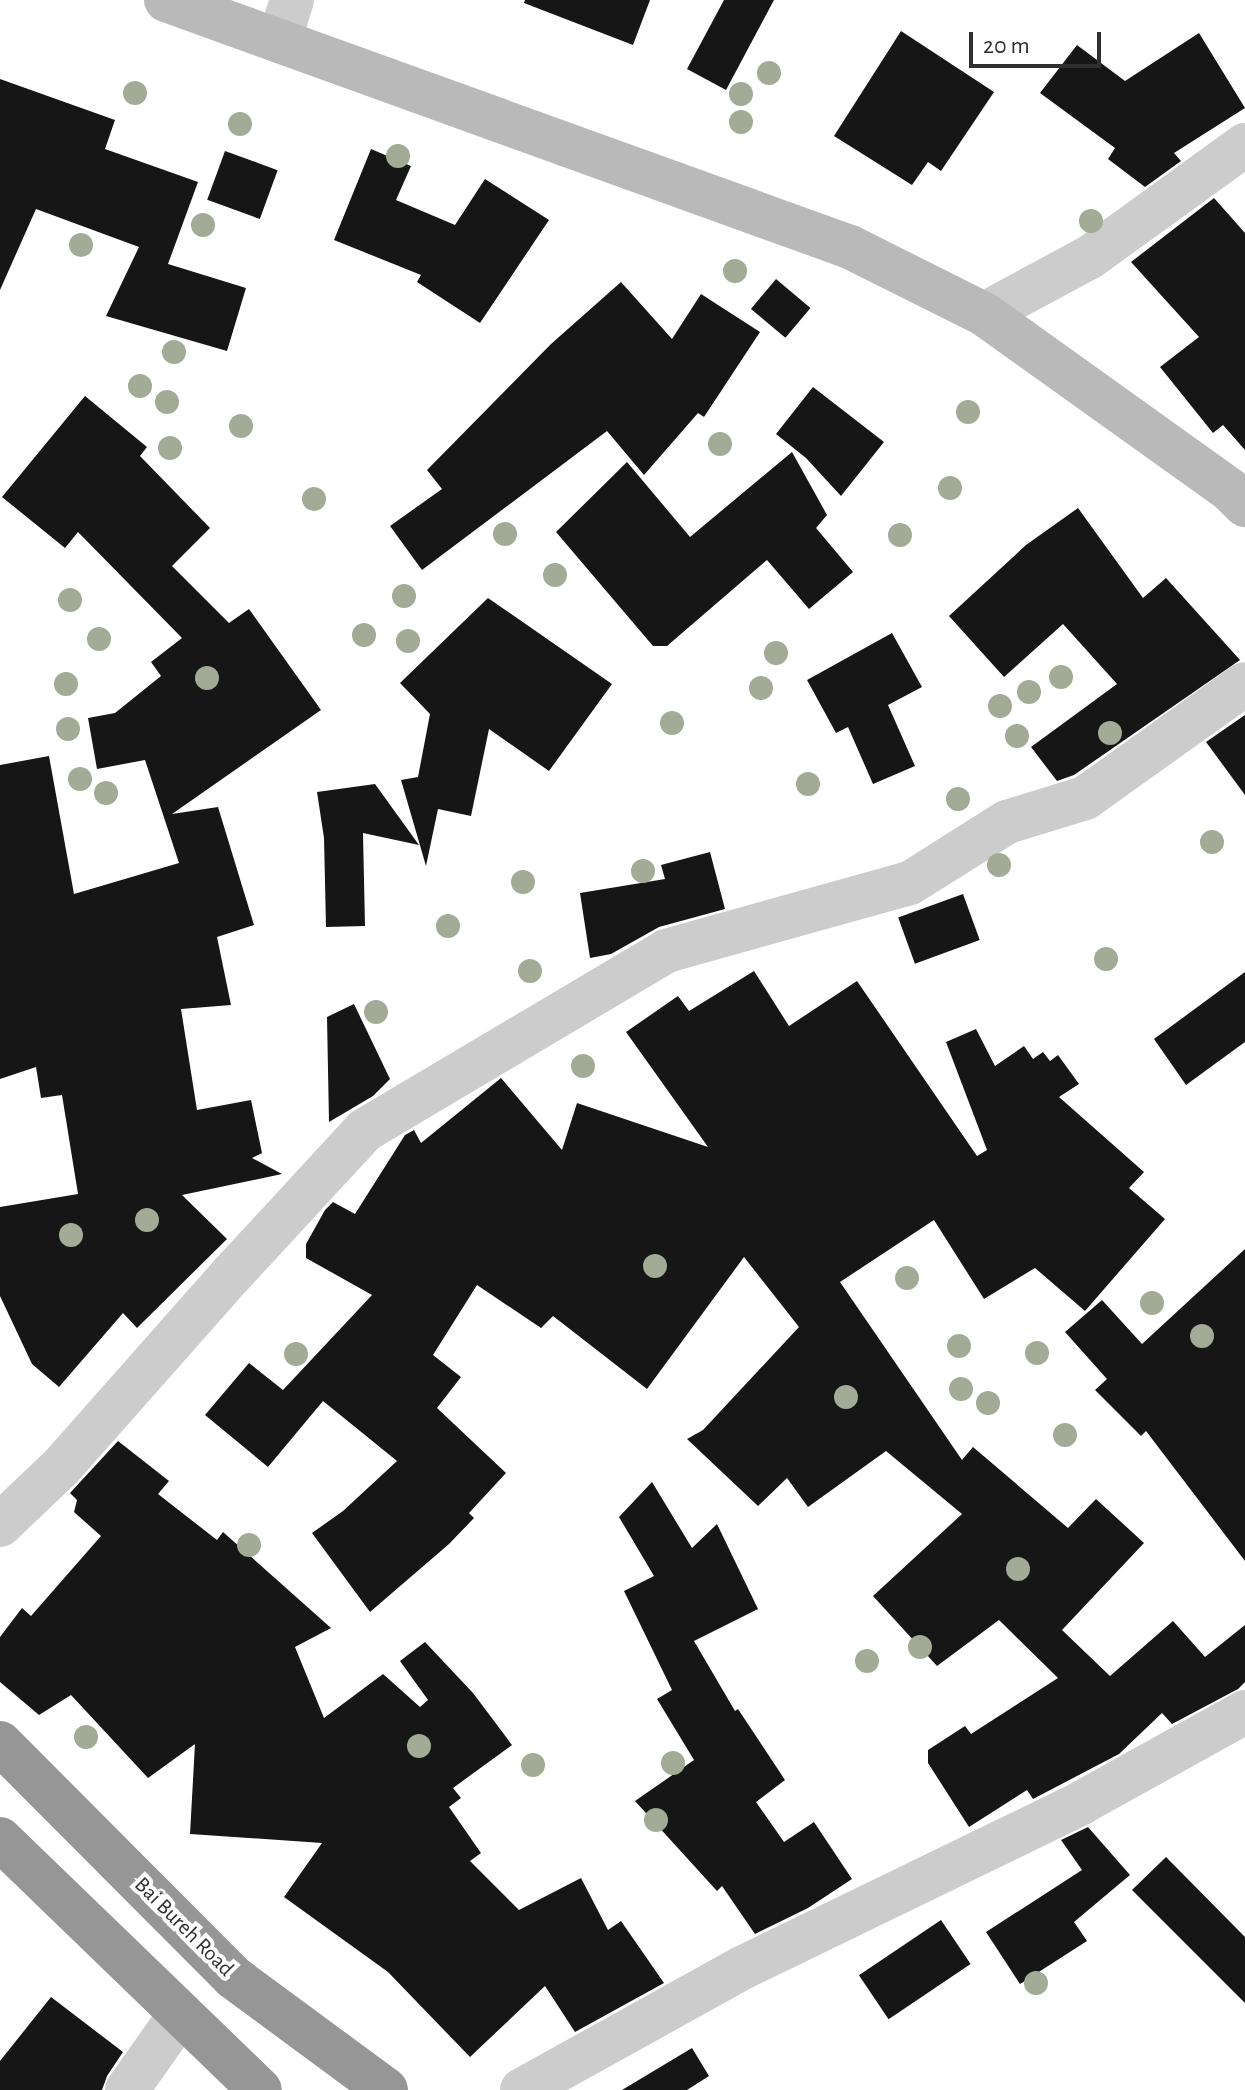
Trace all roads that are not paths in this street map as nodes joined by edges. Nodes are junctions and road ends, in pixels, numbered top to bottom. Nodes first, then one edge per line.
1 (166, 0) edge
2 (292, 0) edge
3 (279, 41) junction
4 (1245, 145) edge
5 (984, 314) junction
6 (1245, 505) edge
7 (1245, 684) edge
8 (0, 1525) edge
9 (1245, 1712) edge
10 (0, 1743) edge
11 (0, 1839) edge
12 (179, 2016) junction
13 (127, 2090) edge
14 (260, 2090) edge
15 (386, 2090) edge
16 (522, 2090) edge

1 - 3 street
2 - 3 street
3 - 5 street
4 - 5 street
5 - 6 street
7 - 8 street
9 - 16 street
10 - 15 highway, Bai Bureh Road
11 - 12 highway
12 - 13 street
12 - 14 highway

